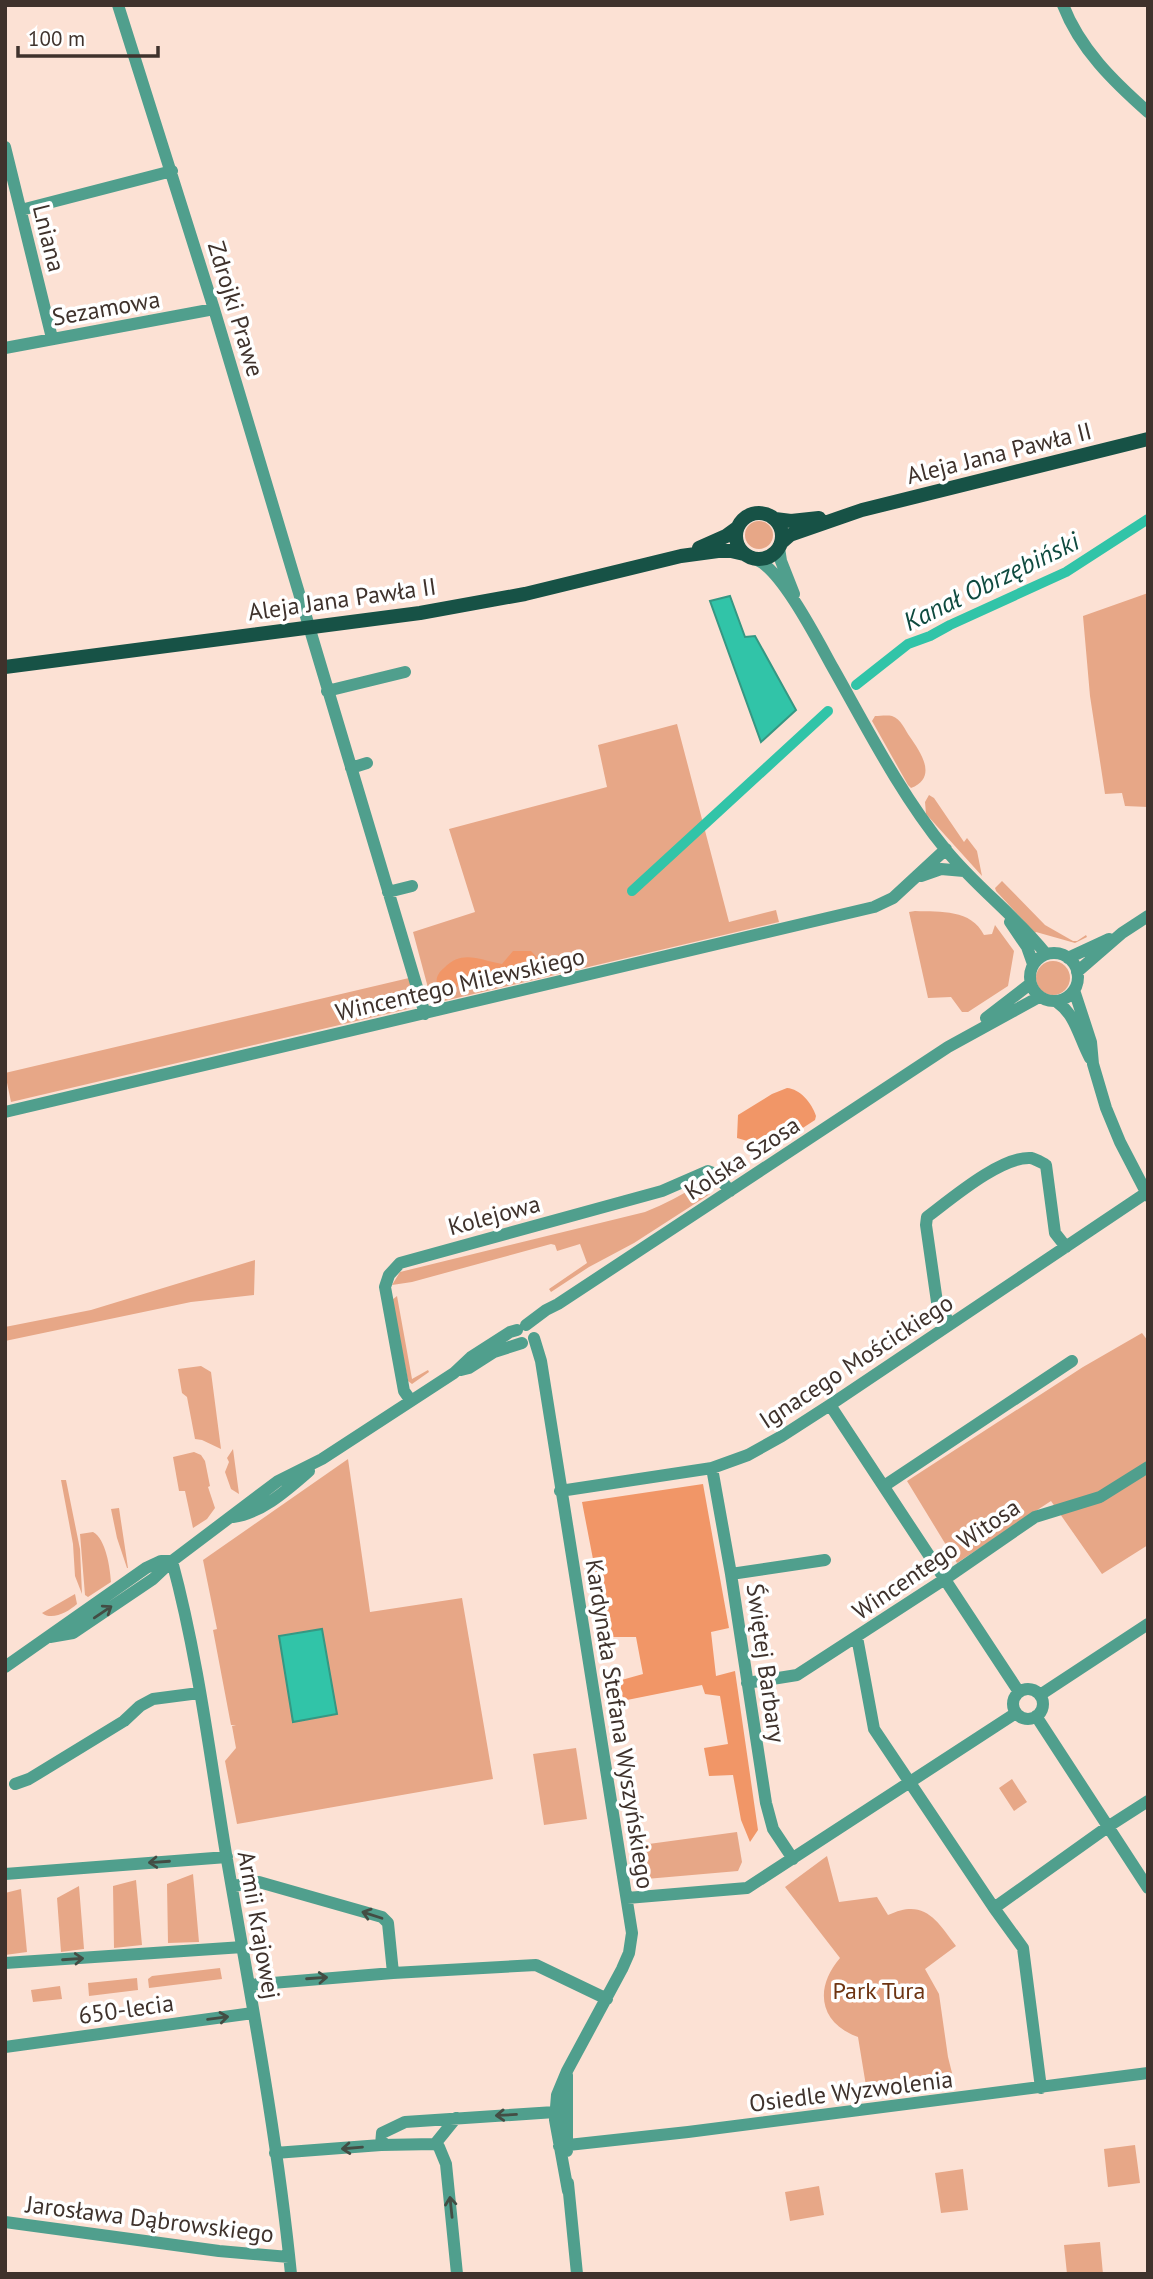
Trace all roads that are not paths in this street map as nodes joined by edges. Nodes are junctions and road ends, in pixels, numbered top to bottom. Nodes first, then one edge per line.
1 (118, 5) edge
2 (1063, 5) edge
3 (1148, 112) edge
4 (5, 147) edge
5 (172, 171) junction
6 (21, 210) junction
7 (214, 309) junction
8 (52, 338) junction
9 (5, 348) edge
10 (1148, 439) edge
11 (862, 510) junction
12 (775, 519) junction
13 (737, 528) junction
14 (781, 545) junction
15 (681, 556) junction
16 (751, 557) junction
17 (804, 617) junction
18 (309, 627) junction
19 (5, 667) edge
20 (405, 672) dead end
21 (327, 691) junction
22 (367, 763) dead end
23 (351, 768) junction
24 (946, 849) junction
25 (964, 871) junction
26 (917, 878) junction
27 (412, 886) dead end
28 (388, 892) junction
29 (1003, 910) junction
30 (1148, 916) edge
31 (1122, 933) junction
32 (1046, 954) junction
33 (1068, 958) junction
34 (1033, 964) junction
35 (1077, 972) junction
36 (1030, 984) junction
37 (1074, 990) junction
38 (1039, 996) junction
39 (1057, 1002) junction
40 (425, 1014) junction
41 (948, 1047) junction
42 (1093, 1064) junction
43 (5, 1112) edge
44 (730, 1191) junction
45 (1147, 1195) edge
46 (1066, 1247) junction
47 (950, 1324) junction
48 (527, 1335) junction
49 (1072, 1361) dead end
50 (411, 1401) junction
51 (830, 1405) junction
52 (1148, 1467) edge
53 (712, 1468) junction
54 (884, 1486) junction
55 (560, 1492) junction
56 (196, 1545) junction
57 (825, 1560) dead end
58 (172, 1562) junction
59 (731, 1574) junction
60 (153, 1579) junction
61 (945, 1579) junction
62 (178, 1584) junction
63 (1146, 1630) edge
64 (50, 1637) junction
65 (857, 1637) junction
66 (5, 1667) edge
67 (747, 1683) junction
68 (1019, 1692) junction
69 (199, 1693) junction
70 (1040, 1695) junction
71 (1016, 1713) junction
72 (1036, 1716) junction
73 (909, 1782) junction
74 (15, 1784) dead end
75 (1148, 1801) edge
76 (1109, 1826) junction
77 (227, 1857) junction
78 (793, 1858) junction
79 (5, 1874) edge
80 (233, 1886) junction
81 (1148, 1888) edge
82 (627, 1898) junction
83 (994, 1908) junction
84 (243, 1947) junction
85 (5, 1963) edge
86 (393, 1972) junction
87 (249, 1985) junction
88 (607, 1998) junction
89 (253, 2013) junction
90 (5, 2047) edge
91 (567, 2071) junction
92 (1148, 2073) edge
93 (1041, 2088) junction
94 (555, 2112) junction
95 (456, 2118) junction
96 (435, 2144) junction
97 (380, 2145) junction
98 (562, 2145) junction
99 (275, 2153) junction
100 (5, 2222) edge
101 (289, 2257) junction
102 (291, 2274) edge
103 (457, 2274) edge
104 (578, 2274) edge

1 - 5 street, Zdrojki Prawe
2 - 3 street
4 - 6 street, Lniana
5 - 6 street
5 - 7 street, Zdrojki Prawe
6 - 8 street, Lniana
7 - 8 street, Sezamowa
7 - 18 street, Zdrojki Prawe
8 - 9 street, Sezamowa
10 - 11 main road, Aleja Jana Pawła II
11 - 12 main road, Aleja Jana Pawła II
11 - 14 main road, Aleja Jana Pawła II
12 - 13 main road
12 - 14 main road
13 - 15 main road, Aleja Jana Pawła II
13 - 16 main road
14 - 16 main road
14 - 17 street
15 - 16 main road, Aleja Jana Pawła II
15 - 18 main road, Aleja Jana Pawła II
16 - 17 street
17 - 24 street
18 - 19 main road, Aleja Jana Pawła II
18 - 21 street, Zdrojki Prawe
20 - 21 street
21 - 23 street, Zdrojki Prawe
22 - 23 street
23 - 28 street, Zdrojki Prawe
24 - 25 street
24 - 26 street, Wincentego Milewskiego
25 - 26 street, Wincentego Milewskiego
25 - 29 street
26 - 40 street, Wincentego Milewskiego
27 - 28 street
28 - 40 street, Zdrojki Prawe
29 - 32 street
29 - 34 street
30 - 31 street
31 - 33 street
31 - 35 street
32 - 33 street
32 - 34 street
33 - 35 street
34 - 36 street
35 - 37 street
36 - 38 street
36 - 41 street, Kolska Szosa
37 - 39 street
37 - 42 street
38 - 39 street
38 - 41 street, Kolska Szosa
39 - 42 street
40 - 43 street, Wincentego Milewskiego
41 - 44 street, Kolska Szosa
42 - 45 street
44 - 48 street, Kolska Szosa
44 - 50 street, Kolejowa
45 - 46 street, Ignacego Mościckiego
46 - 47 street, Ignacego Mościckiego
46 - 47 street
47 - 51 street, Ignacego Mościckiego
48 - 50 street, Kolska Szosa
48 - 55 street, Kardynała Stefana Wyszyńskiego
49 - 54 street
50 - 56 street, Kolska Szosa
51 - 53 street, Ignacego Mościckiego
51 - 54 street
52 - 61 street, Wincentego Witosa
53 - 55 street, Ignacego Mościckiego
53 - 59 street, Świętej Barbary
54 - 61 street
55 - 82 street, Kardynała Stefana Wyszyńskiego
56 - 58 street, Kolska Szosa
56 - 62 street
57 - 59 street
58 - 60 street, Kolska Szosa
58 - 62 street, Armii Krajowej
58 - 64 street, Kolska Szosa
59 - 67 street, Świętej Barbary
60 - 62 street
64 -> 60 street, Kolska Szosa
61 - 65 street, Wincentego Witosa
61 - 68 street
62 - 69 street, Armii Krajowej
63 - 70 street
64 - 66 street, Kolska Szosa
65 - 67 street, Wincentego Witosa
65 - 73 street
67 - 78 street, Świętej Barbary
68 - 70 street
68 - 71 street
69 - 74 street
69 - 77 street, Armii Krajowej
70 - 72 street
71 - 72 street
71 - 73 street
72 - 76 street
73 - 78 street
73 - 83 street
75 - 76 street
76 - 81 street
76 - 83 street
77 -> 79 street
77 - 80 street, Armii Krajowej
78 - 82 street
80 - 84 street, Armii Krajowej
86 -> 80 street
82 - 88 street, Kardynała Stefana Wyszyńskiego
83 - 93 street
85 -> 84 street, 650-lecia
84 - 87 street, Armii Krajowej
87 -> 86 street
86 - 88 street
87 - 89 street, Armii Krajowej
88 - 91 street, Kardynała Stefana Wyszyńskiego
90 -> 89 street, 650-lecia
89 - 99 street, Armii Krajowej
91 - 94 street, Kardynała Stefana Wyszyńskiego
91 - 98 street, Kardynała Stefana Wyszyńskiego
92 - 93 street, Osiedle Wyzwolenia
93 - 98 street, Osiedle Wyzwolenia
94 -> 95 street
94 - 98 street, Kardynała Stefana Wyszyńskiego
95 - 96 street
95 - 97 street
96 - 97 street
103 -> 96 street
97 -> 99 street
98 - 104 street, Kardynała Stefana Wyszyńskiego
99 - 101 street, Armii Krajowej
100 - 101 street, Jarosława Dąbrowskiego
101 - 102 street, Armii Krajowej

